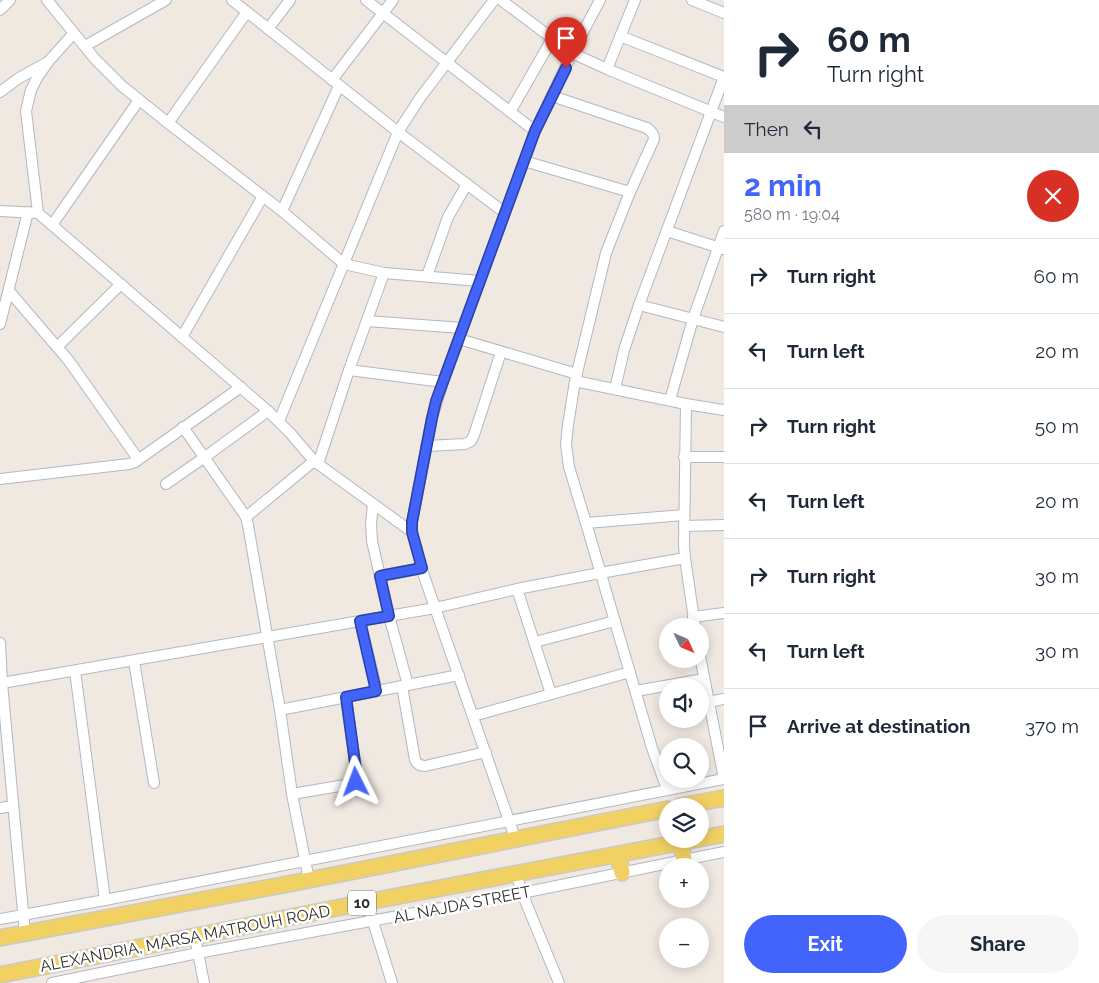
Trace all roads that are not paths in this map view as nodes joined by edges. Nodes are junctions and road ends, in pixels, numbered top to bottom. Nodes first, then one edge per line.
1 (10, 0) edge
2 (47, 0) edge
3 (166, 0) edge
4 (232, 0) edge
5 (290, 0) edge
6 (366, 0) edge
7 (393, 0) edge
8 (494, 0) edge
9 (502, 0) edge
10 (634, 0) edge
11 (692, 0) edge
12 (596, 2) edge
13 (0, 10) edge
14 (247, 12) junction
15 (724, 13) edge
16 (383, 14) junction
17 (268, 29) junction
18 (74, 34) junction
19 (620, 36) junction
20 (552, 40) junction
21 (85, 46) junction
22 (572, 53) junction
23 (48, 62) junction
24 (447, 62) junction
25 (607, 69) junction
26 (724, 77) edge
27 (335, 83) junction
28 (0, 92) edge
29 (552, 96) junction
30 (140, 100) junction
31 (510, 112) junction
32 (711, 112) junction
33 (724, 117) edge
34 (168, 123) junction
35 (535, 131) junction
36 (398, 132) junction
37 (524, 161) junction
38 (467, 184) junction
39 (630, 192) junction
40 (263, 196) junction
41 (0, 211) edge
42 (282, 211) junction
43 (505, 212) junction
44 (33, 213) junction
45 (52, 225) junction
46 (667, 231) junction
47 (724, 231) edge
48 (721, 249) edge
49 (344, 264) junction
50 (384, 272) junction
51 (427, 276) junction
52 (480, 281) junction
53 (121, 284) junction
54 (8, 291) junction
55 (639, 305) junction
56 (693, 319) junction
57 (367, 321) junction
58 (0, 324) edge
59 (724, 327) edge
60 (460, 333) junction
61 (182, 337) junction
62 (57, 347) junction
63 (502, 352) junction
64 (349, 370) junction
65 (576, 377) junction
66 (443, 382) junction
67 (241, 387) junction
68 (615, 388) junction
69 (670, 400) junction
70 (686, 404) junction
71 (724, 410) edge
72 (268, 411) junction
73 (279, 421) junction
74 (184, 427) junction
75 (426, 446) junction
76 (206, 457) junction
77 (684, 457) junction
78 (724, 457) edge
79 (138, 459) junction
80 (316, 462) junction
81 (0, 480) edge
82 (166, 484) dead end
83 (373, 504) junction
84 (684, 515) junction
85 (246, 517) junction
86 (586, 523) junction
87 (724, 525) edge
88 (684, 526) junction
89 (412, 532) junction
90 (685, 558) junction
91 (422, 568) junction
92 (600, 573) junction
93 (380, 576) junction
94 (517, 589) junction
95 (435, 608) junction
96 (724, 613) edge
97 (389, 616) junction
98 (693, 618) edge
99 (707, 618) edge
100 (360, 621) junction
101 (615, 622) junction
102 (267, 637) junction
103 (535, 642) junction
104 (0, 643) edge
105 (134, 661) junction
106 (75, 671) junction
107 (630, 672) junction
108 (459, 676) junction
109 (1, 680) edge
110 (405, 686) junction
111 (659, 687) edge
112 (376, 691) junction
113 (636, 691) junction
114 (551, 694) junction
115 (346, 697) junction
116 (724, 699) edge
117 (709, 702) edge
118 (709, 707) edge
119 (280, 710) junction
120 (473, 716) junction
121 (486, 752) junction
122 (5, 760) edge
123 (724, 779) edge
124 (154, 783) dead end
125 (667, 790) junction
126 (292, 794) junction
127 (724, 798) edge
128 (709, 801) edge
129 (13, 806) junction
130 (0, 808) edge
131 (659, 811) edge
132 (508, 820) junction
133 (724, 834) edge
134 (709, 837) edge
135 (515, 838) junction
136 (659, 847) edge
137 (724, 852) edge
138 (618, 855) junction
139 (694, 858) edge
140 (305, 860) junction
141 (659, 865) edge
142 (622, 872) junction
143 (516, 874) junction
144 (309, 880) junction
145 (522, 893) junction
146 (105, 900) junction
147 (367, 902) junction
148 (23, 914) junction
149 (0, 919) edge
150 (373, 920) junction
151 (24, 934) junction
152 (195, 937) junction
153 (0, 938) edge
154 (198, 953) junction
155 (90, 957) junction
156 (0, 975) edge
157 (94, 979) edge
158 (52, 983) edge
159 (204, 983) edge
160 (392, 983) edge
161 (559, 983) edge

1 - 13 street
2 - 18 street
3 - 21 street
4 - 14 street
5 - 17 street
6 - 16 street
7 - 16 street
8 - 24 street
9 - 20 street
10 - 19 street
11 - 15 street
12 - 22 street
14 - 17 street
14 - 34 street
16 - 24 street
16 - 27 street
17 - 27 street
18 - 21 street
18 - 23 street
19 - 25 street
19 - 26 street
20 - 22 street
20 - 31 street
21 - 30 street
22 - 25 street
22 - 29 street
23 - 28 street
23 - 44 street
24 - 31 street
24 - 36 street
25 - 32 street
26 - 32 street
27 - 36 street
27 - 42 street
29 - 35 street
29 - 39 street
30 - 34 street
30 - 45 street
31 - 35 street
32 - 33 street
32 - 46 street
34 - 40 street
35 - 37 street
36 - 38 street
36 - 49 street
37 - 39 street
37 - 43 street
38 - 43 street
38 - 51 street
39 - 65 street
40 - 42 street
40 - 61 street
41 - 44 street
42 - 49 street
43 - 52 street
44 - 45 street
44 - 54 street
45 - 53 street
46 - 48 street
46 - 55 street
47 - 48 street
48 - 56 street
49 - 50 street
49 - 73 street
50 - 51 street
50 - 57 street
51 - 52 street
52 - 60 street
53 - 61 street
53 - 62 street
54 - 58 street
54 - 62 street
55 - 56 street
55 - 68 street
56 - 59 street
56 - 69 street
57 - 60 street
57 - 64 street
60 - 63 street
60 - 66 street
61 - 67 street
62 - 79 street
63 - 65 street
63 - 75 street
64 - 66 street
64 - 80 street
65 - 68 street
65 - 86 street
66 - 75 street
67 - 72 street
67 - 74 street
68 - 69 street
69 - 70 street
70 - 71 street
70 - 77 street
72 - 73 street
72 - 76 street
73 - 80 street
74 - 76 street
74 - 79 street
75 - 89 street
76 - 82 street
76 - 85 street
77 - 78 street
77 - 84 street
79 - 81 street
80 - 83 street
80 - 85 street
83 - 89 street
83 - 93 street
84 - 86 street
84 - 88 street
85 - 102 street
86 - 92 street
87 - 88 street
88 - 90 street
89 - 91 street
90 - 92 street
90 - 98 street
91 - 93 street
91 - 95 street
92 - 94 street
92 - 101 street
93 - 97 street
94 - 95 street
94 - 103 street
95 - 97 street
95 - 108 street
96 - 99 street
97 - 100 street
97 - 110 street
100 - 102 street
100 - 112 street
101 - 103 street
101 - 107 street
102 - 105 street
102 - 119 street
103 - 114 street
104 - 109 street
105 - 106 street
105 - 124 street
106 - 109 street
106 - 146 street
107 - 113 street
107 - 114 street
108 - 110 street
108 - 120 street
109 - 122 street
110 - 112 street
110 - 121 street
111 - 113 street
112 - 115 street
113 - 125 street
114 - 120 street
115 - 119 street
115 - 126 street
116 - 117 street
118 - 123 street
119 - 126 street
120 - 121 street
121 - 132 street
122 - 129 street
123 - 125 street
125 - 132 street
126 - 140 street
127 - 128 main road
129 - 130 street
129 - 148 street
131 - 135 main road, ALEXANDRIA, MARSA MATROUH ROAD / 10
132 - 135 street
132 - 140 street
133 - 134 main road, ALEXANDRIA, MARSA MATROUH ROAD / 10
135 - 144 main road, ALEXANDRIA, MARSA MATROUH ROAD / 10
136 - 138 main road, ALEXANDRIA, MARSA MATROUH ROAD / 10
137 - 139 street, AL NAJDA STREET
138 - 142 main road
138 - 143 main road, ALEXANDRIA, MARSA MATROUH ROAD / 10
140 - 144 street
140 - 146 street
141 - 142 street, AL NAJDA STREET
142 - 145 street, AL NAJDA STREET
143 - 145 street
143 - 147 main road, ALEXANDRIA, MARSA MATROUH ROAD / 10
144 - 151 main road, ALEXANDRIA, MARSA MATROUH ROAD / 10
145 - 150 street, AL NAJDA STREET
145 - 161 street
146 - 148 street
147 - 150 street
147 - 152 main road, ALEXANDRIA, MARSA MATROUH ROAD / 10
148 - 149 street
148 - 151 street
150 - 154 street, AL NAJDA STREET
150 - 160 street
151 - 153 main road, ALEXANDRIA, MARSA MATROUH ROAD / 10
152 - 154 street
152 - 155 main road, ALEXANDRIA, MARSA MATROUH ROAD / 10
154 - 157 street, AL NAJDA STREET
154 - 159 street
155 - 156 main road, ALEXANDRIA, MARSA MATROUH ROAD / 10
155 - 157 street
157 - 158 street, AL NAJDA STREET

